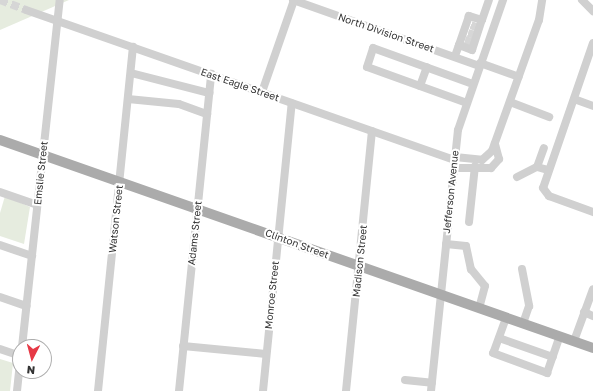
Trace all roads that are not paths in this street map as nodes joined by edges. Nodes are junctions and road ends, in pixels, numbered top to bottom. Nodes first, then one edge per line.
1 (60, 0) edge
2 (294, 0) edge
3 (489, 0) edge
4 (503, 0) edge
5 (542, 0) edge
6 (582, 0) edge
7 (26, 10) tunnel mouth
8 (593, 11) edge
9 (58, 20) junction
10 (471, 34) junction
11 (593, 43) edge
12 (487, 44) junction
13 (133, 47) junction
14 (454, 56) junction
15 (480, 64) junction
16 (427, 68) junction
17 (131, 73) junction
18 (211, 74) junction
19 (519, 77) junction
20 (473, 84) junction
21 (420, 86) junction
22 (262, 92) junction
23 (209, 93) junction
24 (128, 99) junction
25 (574, 99) junction
26 (510, 102) junction
27 (292, 103) junction
28 (466, 103) junction
29 (593, 106) edge
30 (207, 114) junction
31 (549, 117) dead end
32 (372, 131) junction
33 (0, 140) edge
34 (495, 144) junction
35 (544, 148) dead end
36 (43, 155) junction
37 (476, 160) junction
38 (454, 162) junction
39 (538, 167) junction
40 (475, 170) junction
41 (548, 170) junction
42 (517, 177) dead end
43 (120, 182) junction
44 (0, 192) edge
45 (37, 205) junction
46 (197, 209) junction
47 (593, 212) edge
48 (469, 222) dead end
49 (278, 237) junction
50 (446, 244) junction
51 (0, 245) edge
52 (32, 256) junction
53 (359, 267) junction
54 (522, 269) dead end
55 (593, 289) edge
56 (441, 295) junction
57 (0, 297) edge
58 (26, 306) junction
59 (479, 308) junction
60 (584, 312) junction
61 (593, 316) edge
62 (506, 318) junction
63 (523, 324) junction
64 (560, 336) junction
65 (499, 338) junction
66 (23, 339) edge
67 (574, 341) junction
68 (183, 346) junction
69 (0, 348) edge
70 (593, 348) edge
71 (12, 353) edge
72 (266, 354) junction
73 (553, 357) junction
74 (18, 379) edge
75 (404, 380) dead end
76 (431, 387) edge
77 (17, 391) edge
78 (98, 391) edge
79 (179, 391) edge
80 (263, 391) edge
81 (346, 391) edge

1 - 9 street, Emslie Street
2 - 14 street, North Division Street
2 - 22 street
3 - 10 street
4 - 12 street, Jefferson Avenue
5 - 19 street, East Eagle Street
6 - 8 street
7 - 9 street, East Eagle Street
9 - 13 street, East Eagle Street
9 - 36 street, Emslie Street
10 - 12 street
10 - 14 street
11 - 25 street
12 - 15 street, Jefferson Avenue
13 - 17 street, Watson Street
13 - 18 street, East Eagle Street
14 - 15 street, North Division Street
15 - 19 street, North Division Street
15 - 20 street, Jefferson Avenue
16 - 20 street
16 - 21 street
16 - 21 street
17 - 23 street
17 - 24 street, Watson Street
18 - 22 street, East Eagle Street
18 - 23 street, Adams Street
19 - 26 street, East Eagle Street
20 - 28 street, Jefferson Avenue
21 - 28 street
22 - 27 street, East Eagle Street
23 - 30 street, Adams Street
24 - 30 street
24 - 43 street, Watson Street
25 - 29 street
25 - 41 street
26 - 31 street
26 - 34 street, East Eagle Street
27 - 32 street, East Eagle Street
27 - 49 street, Monroe Street
28 - 38 street, Jefferson Avenue
30 - 46 street, Adams Street
32 - 38 street, East Eagle Street
32 - 53 street, Madison Street
33 - 36 main road, Clinton Street
34 - 37 street, East Eagle Street
34 - 40 street, East Eagle Street
35 - 39 street
36 - 43 main road, Clinton Street
36 - 45 street, Emslie Street
37 - 38 street, East Eagle Street
37 - 40 street
38 - 40 street, East Eagle Street
38 - 50 street, Jefferson Avenue
39 - 41 street
39 - 42 street
40 - 48 street
41 - 47 street
43 - 46 main road, Clinton Street
43 - 78 street, Watson Street
44 - 45 street
45 - 52 street, Emslie Street
46 - 49 main road, Clinton Street
46 - 68 street, Adams Street
49 - 53 main road, Clinton Street
49 - 72 street, Monroe Street
50 - 56 street, Jefferson Avenue
50 - 59 street
51 - 52 street
52 - 58 street, Emslie Street
53 - 56 main road, Clinton Street
53 - 81 street, Madison Street
54 - 63 street
55 - 60 street
56 - 59 main road, Clinton Street
56 - 76 street, Jefferson Avenue
57 - 58 street
58 - 66 street, Emslie Street
59 - 62 main road, Clinton Street
60 - 61 street
60 - 67 street
62 - 63 main road, Clinton Street
62 - 65 street
63 - 64 main road, Clinton Street
64 - 67 main road, Clinton Street
64 - 73 street
65 - 73 street
65 - 73 street
67 - 70 main road, Clinton Street
68 - 72 street
68 - 79 street, Adams Street
69 - 71 street
72 - 80 street, Monroe Street
74 - 77 street
75 - 76 street

